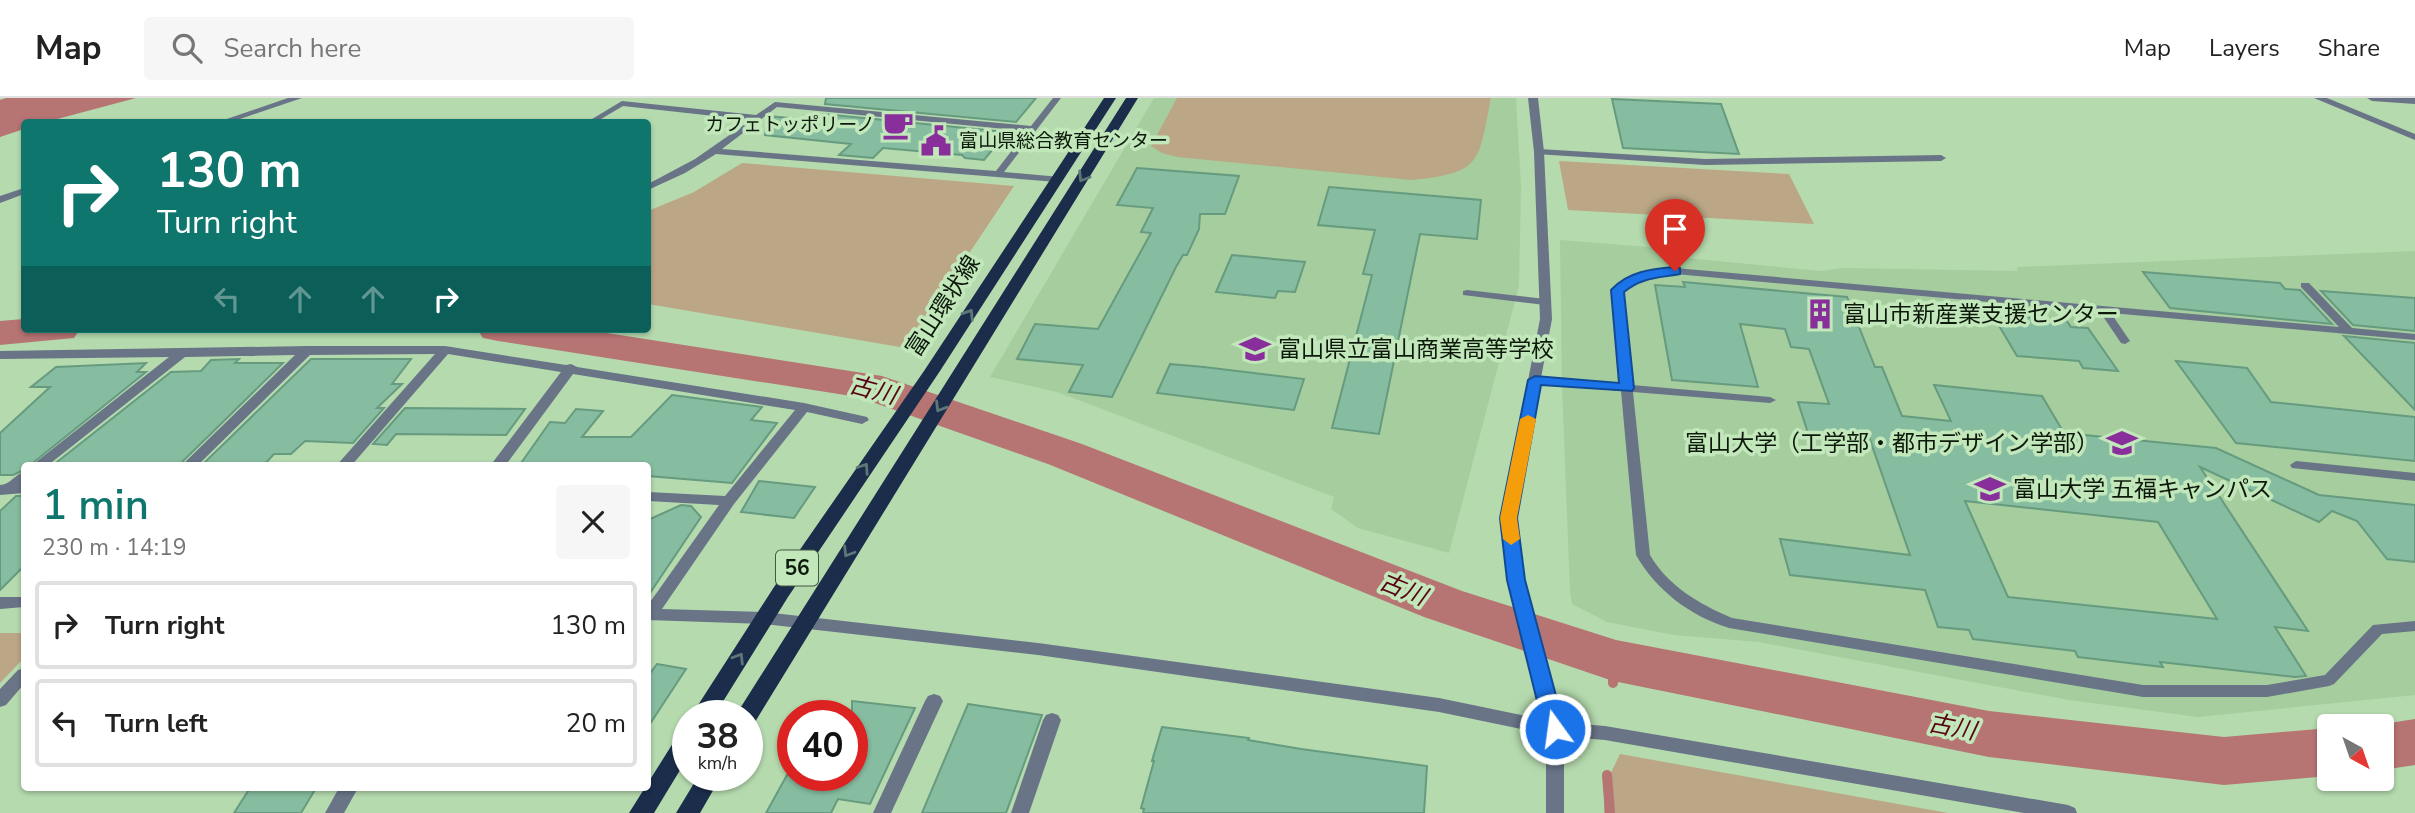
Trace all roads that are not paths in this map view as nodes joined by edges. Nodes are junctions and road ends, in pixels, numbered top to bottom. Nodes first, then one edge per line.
1 (297, 98) edge
2 (1056, 98) edge
3 (1110, 98) edge
4 (1132, 98) edge
5 (1533, 98) edge
6 (2319, 98) edge
7 (2372, 98) edge
8 (2415, 101) edge
9 (758, 118) junction
10 (232, 119) edge
11 (596, 119) edge
12 (1034, 129) junction
13 (2415, 137) edge
14 (715, 151) junction
15 (1539, 152) junction
16 (1941, 158) dead end
17 (998, 174) junction
18 (1057, 179) junction
19 (651, 186) edge
20 (21, 192) edge
21 (0, 200) edge
22 (2305, 285) dead end
23 (1467, 293) dead end
24 (1545, 302) junction
25 (2103, 309) junction
26 (2349, 331) junction
27 (2415, 337) edge
28 (2125, 341) dead end
29 (308, 350) junction
30 (445, 350) junction
31 (184, 351) junction
32 (0, 355) edge
33 (571, 368) junction
34 (1535, 380) junction
35 (1627, 388) junction
36 (1770, 400) dead end
37 (804, 407) junction
38 (862, 420) dead end
39 (43, 462) edge
40 (192, 462) edge
41 (347, 462) edge
42 (501, 462) edge
43 (2296, 465) dead end
44 (2415, 477) edge
45 (21, 478) edge
46 (4, 490) edge
47 (651, 496) edge
48 (729, 501) junction
49 (21, 602) edge
50 (0, 603) edge
51 (651, 611) edge
52 (651, 614) edge
53 (764, 618) junction
54 (803, 622) junction
55 (2415, 626) edge
56 (21, 677) edge
57 (0, 700) edge
58 (712, 700) edge
59 (757, 700) edge
60 (934, 701) dead end
61 (1052, 720) dead end
62 (1555, 729) junction
63 (672, 763) edge
64 (347, 791) edge
65 (701, 791) edge
66 (334, 813) edge
67 (640, 813) edge
68 (688, 813) edge
69 (882, 813) edge
70 (1020, 813) edge
71 (1555, 813) edge
72 (2068, 813) edge

1 - 10 street
2 - 12 lane
3 - 18 main road, 富山環状線 / 56
4 -> 54 main road, 56
5 - 15 street
6 - 13 street
7 - 8 street
9 - 11 lane
9 - 12 lane
9 - 14 lane
12 - 17 lane
14 - 17 lane
14 - 19 lane
15 - 16 street
15 - 24 street
17 - 18 lane
53 -> 18 main road, 富山環状線 / 56
20 - 21 street
22 - 26 lane
23 - 24 lane
24 - 34 street
25 - 26 lane
25 - 28 lane
25 - 35 lane
26 - 27 lane
29 - 30 street
29 - 31 street
29 - 40 street
30 - 33 street
30 - 41 street
31 - 32 street
31 - 39 street
33 - 37 street
33 - 42 street
34 - 35 lane
34 - 62 street
35 - 36 lane
35 - 55 lane
37 - 38 street
37 - 48 street
43 - 44 lane
45 - 46 street
47 - 48 street
48 - 51 street
49 - 50 street
52 - 53 street
53 - 54 street
58 -> 53 main road, 富山環状線 / 56
54 - 59 main road, 56
54 - 62 street
56 - 57 street
60 - 69 street
61 - 70 street
62 - 71 street
62 - 72 street
63 - 67 main road
64 - 66 street
65 - 68 main road

